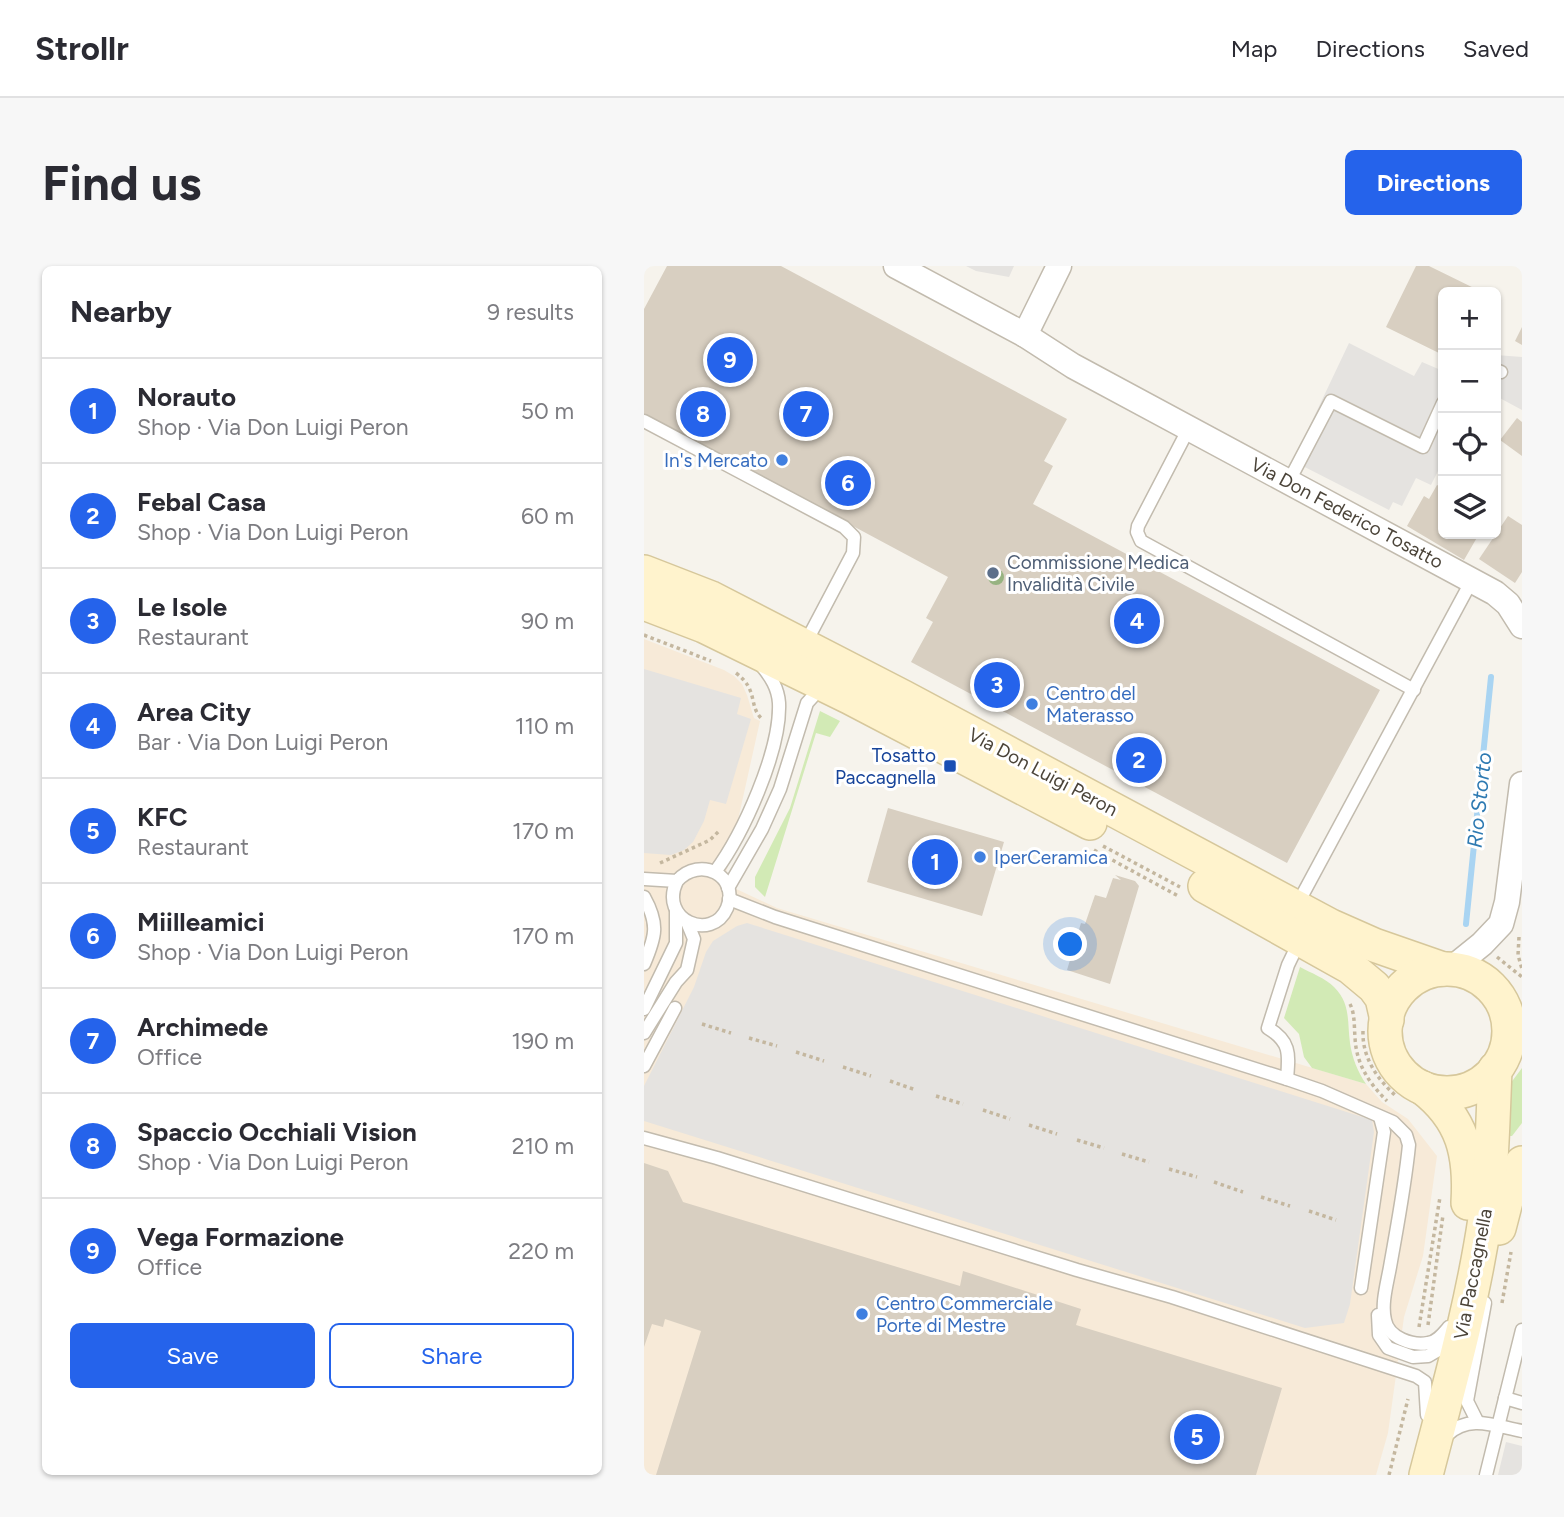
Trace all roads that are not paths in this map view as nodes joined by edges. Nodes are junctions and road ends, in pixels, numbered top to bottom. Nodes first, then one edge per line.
1 (896, 266) edge
2 (1059, 266) edge
3 (1025, 335) junction
4 (1439, 413) edge
5 (644, 421) edge
6 (1189, 428) junction
7 (1289, 481) junction
8 (644, 572) edge
9 (1472, 580) junction
10 (644, 603) edge
11 (1522, 626) edge
12 (803, 646) junction
13 (732, 660) junction
14 (833, 689) junction
15 (1414, 690) junction
16 (1522, 784) edge
17 (715, 872) junction
18 (644, 879) edge
19 (677, 881) junction
20 (728, 893) junction
21 (644, 897) edge
22 (676, 911) junction
23 (687, 922) junction
24 (1298, 923) junction
25 (644, 964) edge
26 (1447, 969) junction
27 (1490, 986) junction
28 (1522, 1001) edge
29 (644, 1009) edge
30 (675, 1009) dead end
31 (1387, 1020) junction
32 (644, 1033) edge
33 (1507, 1059) edge
34 (644, 1066) edge
35 (1287, 1079) junction
36 (1423, 1088) junction
37 (1380, 1117) junction
38 (644, 1138) edge
39 (1522, 1163) edge
40 (1387, 1287) junction
41 (1361, 1288) dead end
42 (1459, 1325) junction
43 (1522, 1330) edge
44 (1505, 1398) junction
45 (1522, 1403) edge
46 (1477, 1421) junction
47 (1437, 1425) junction
48 (1499, 1427) junction
49 (1522, 1432) edge
50 (1412, 1475) edge
51 (1426, 1475) edge
52 (1438, 1475) edge
53 (1486, 1475) edge

1 - 3 street, Via Don Federico Tosatto
2 - 3 street
3 - 6 street, Via Don Federico Tosatto
4 - 7 lane
5 - 12 lane
6 - 7 street, Via Don Federico Tosatto
6 - 15 lane
7 - 9 street, Via Don Federico Tosatto
8 - 12 street, Via Don Luigi Peron
9 - 11 street
9 - 15 lane
10 - 13 street, Via Don Luigi Peron
12 - 24 street, Via Don Luigi Peron
13 - 14 street, Via Don Luigi Peron
13 - 17 lane
14 - 20 lane
14 - 24 street, Via Don Luigi Peron
15 - 24 lane
16 - 26 street
17 - 19 lane
17 - 20 lane
18 - 19 lane
19 - 22 lane
20 - 23 lane
20 - 35 lane
21 - 25 lane
22 - 23 lane
22 - 29 lane
23 - 32 lane
24 - 26 street, Via Don Luigi Peron
24 - 31 street, Via Don Luigi Peron
24 - 35 lane
26 - 27 street
26 - 31 street
27 - 28 street
27 - 33 street
30 - 34 lane
31 - 36 street
33 - 36 street
33 - 42 street, Via Paccagnella
35 - 37 lane
36 - 42 street, Via Paccagnella
37 - 40 lane
37 - 41 lane
38 - 47 lane
39 - 42 street
40 - 42 lane
40 - 42 lane
42 - 46 lane
42 - 47 street, Via Paccagnella
42 - 51 street, Via Paccagnella
43 - 44 lane
44 - 45 lane
44 - 48 lane
46 - 47 lane
46 - 48 lane
47 - 50 street, Via Paccagnella
47 - 52 street
48 - 49 lane
48 - 53 lane

